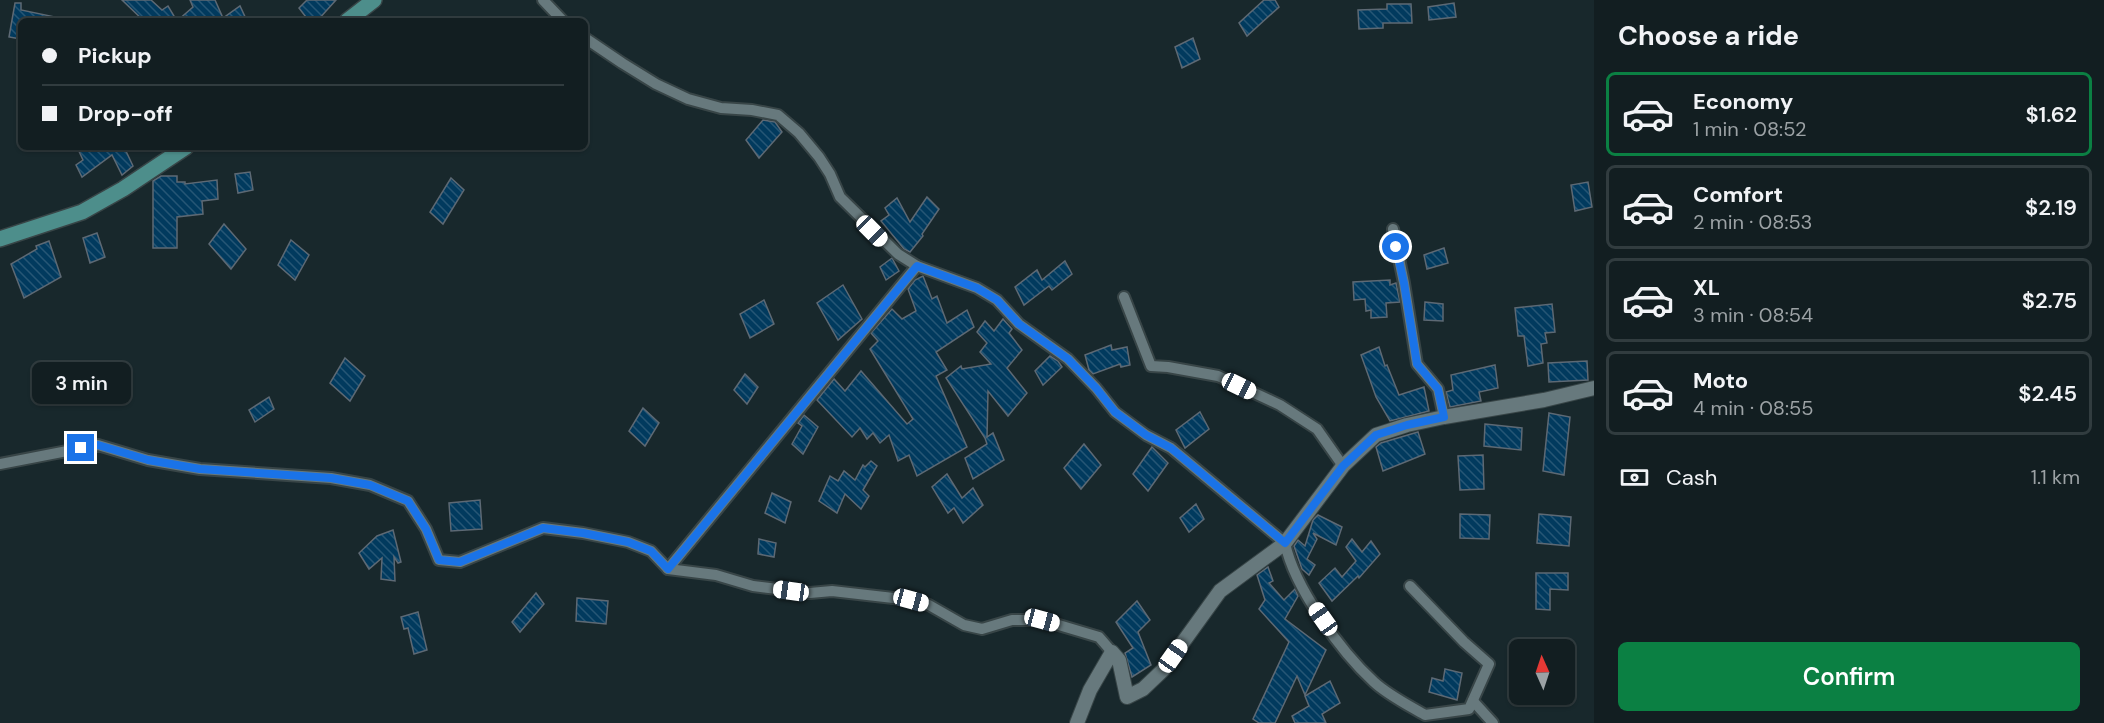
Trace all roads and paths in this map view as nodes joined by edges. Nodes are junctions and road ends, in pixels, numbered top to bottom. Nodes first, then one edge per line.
1 (374, 0) edge
2 (543, 0) edge
3 (350, 18) edge
4 (560, 18) edge
5 (588, 40) edge
6 (182, 150) edge
7 (1392, 229) dead end
8 (0, 239) edge
9 (917, 266) junction
10 (1124, 297) dead end
11 (1594, 388) edge
12 (1444, 417) junction
13 (0, 464) edge
14 (1343, 466) junction
15 (1285, 543) junction
16 (668, 569) junction
17 (1410, 586) dead end
18 (1112, 652) junction
19 (1473, 701) junction
20 (1077, 723) edge
21 (1493, 723) edge

1 - 3 main road
2 - 4 street
5 - 9 street
6 - 8 main road
7 - 12 street
9 - 15 street
9 - 16 street
10 - 14 street
11 - 12 street
12 - 14 street
13 - 16 street
14 - 15 street
15 - 18 street
15 - 19 street
16 - 18 street
17 - 19 street
18 - 20 street
19 - 21 street

